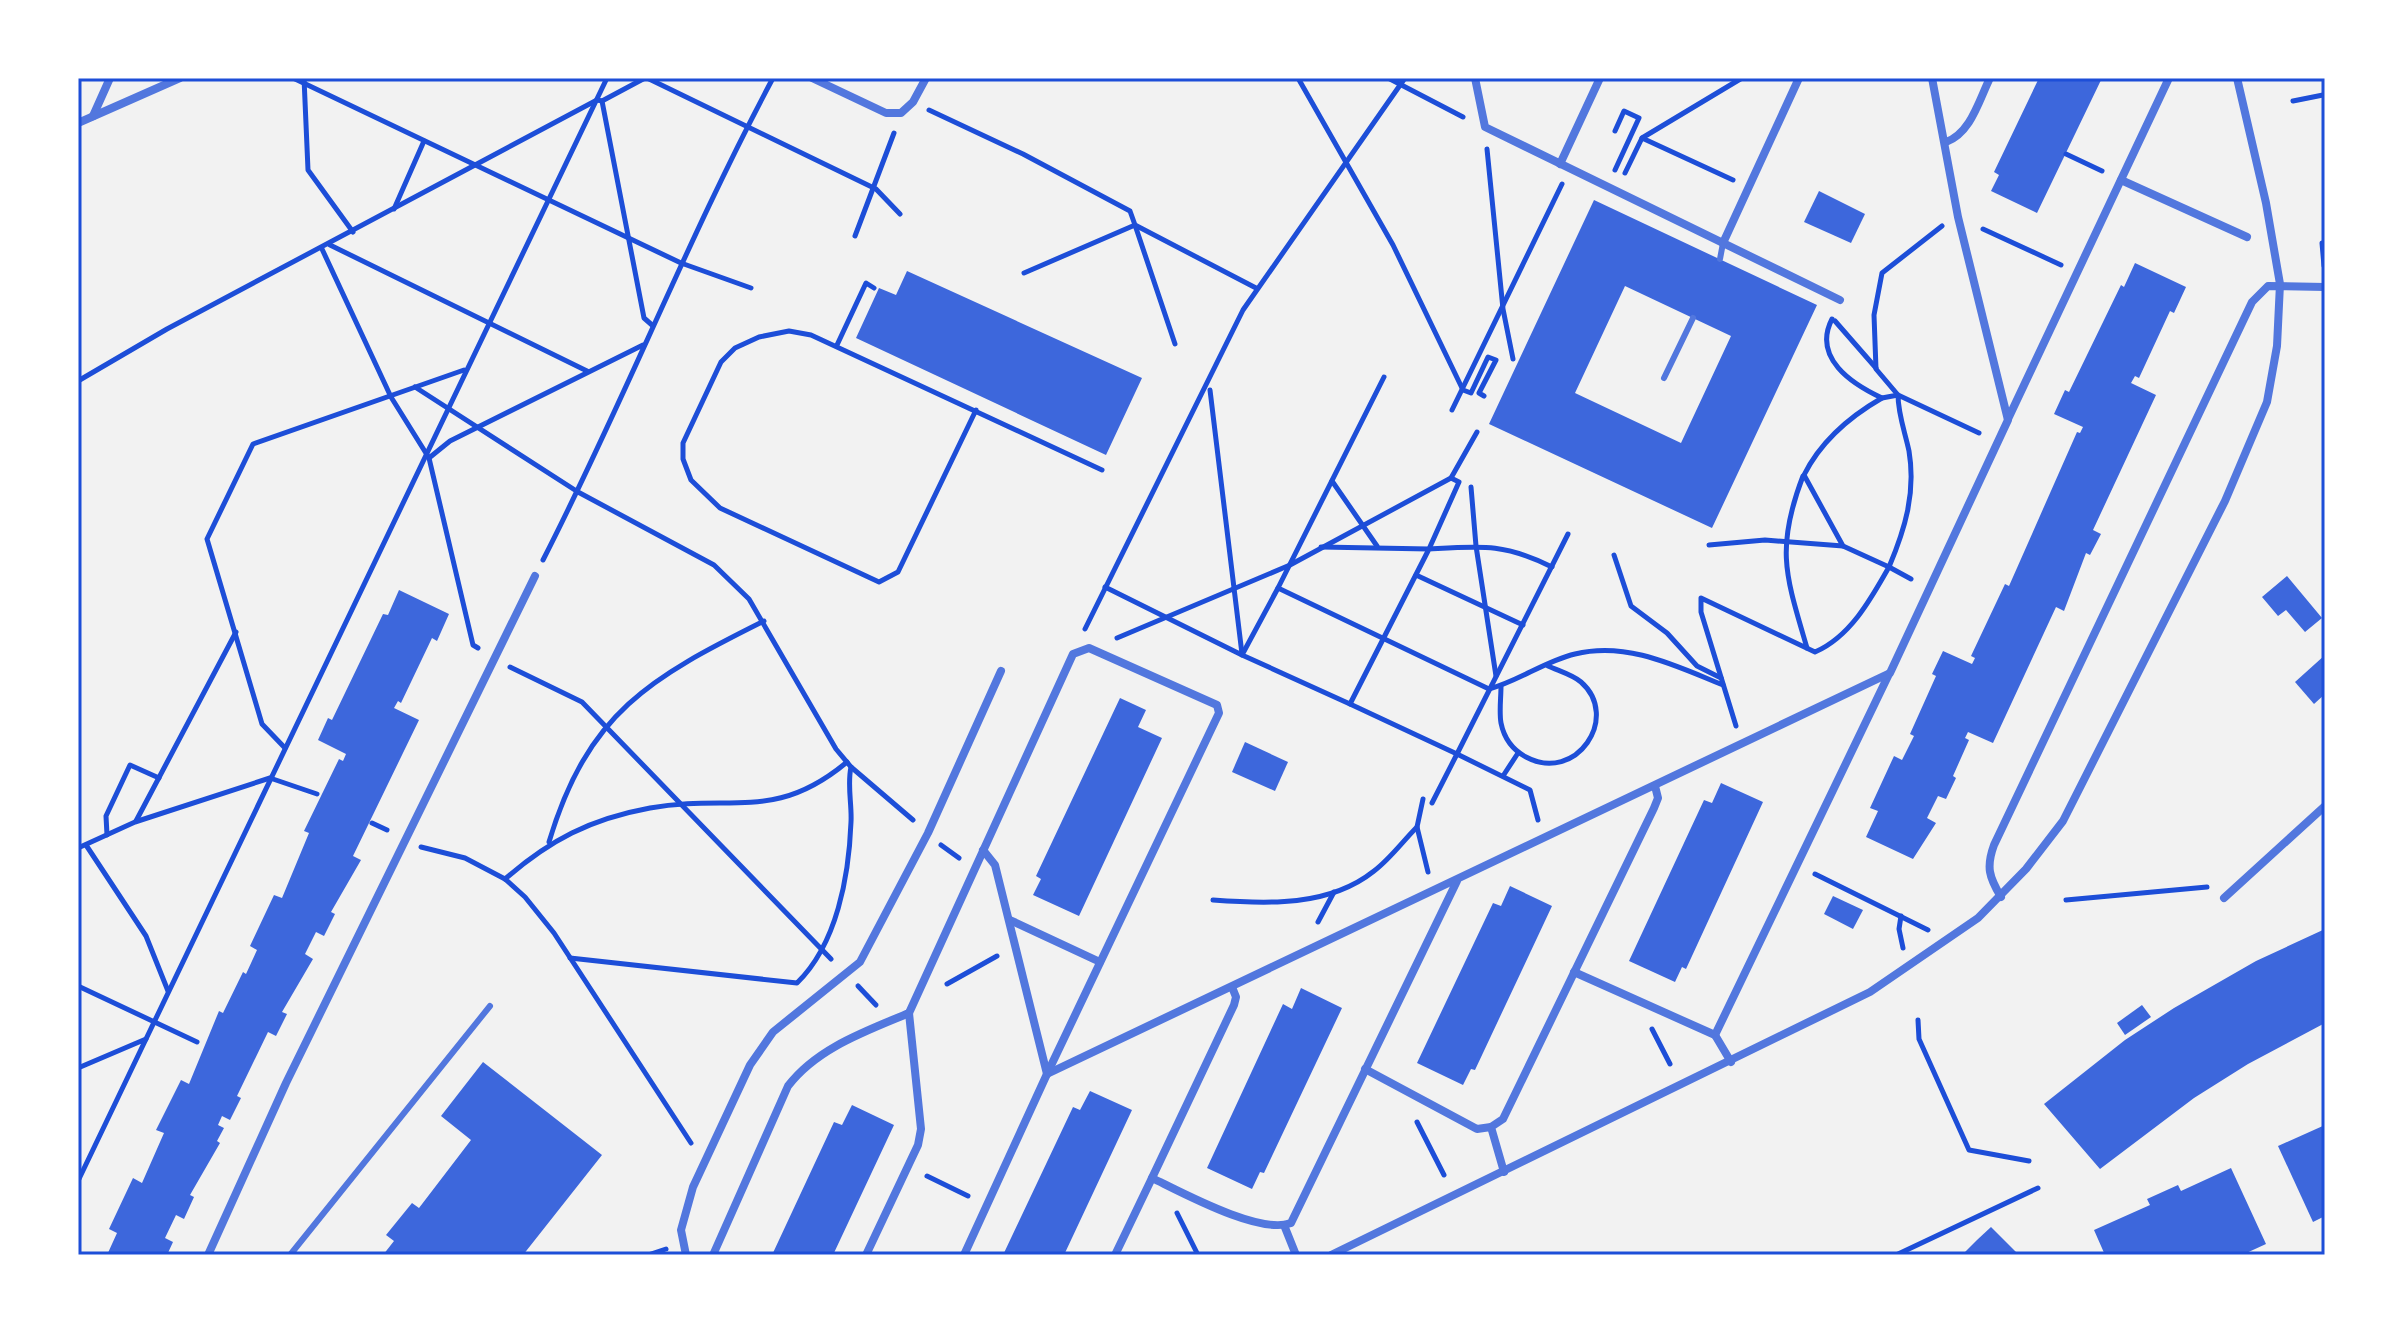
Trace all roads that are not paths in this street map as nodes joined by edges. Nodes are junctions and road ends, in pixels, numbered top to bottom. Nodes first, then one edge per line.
1 (110, 78) edge
2 (180, 78) edge
3 (812, 78) edge
4 (926, 78) edge
5 (1475, 78) edge
6 (1600, 78) edge
7 (1799, 78) edge
8 (1932, 78) edge
9 (1990, 78) edge
10 (2169, 78) edge
11 (2237, 78) edge
12 (93, 116) junction
13 (78, 123) edge
14 (1946, 142) junction
15 (1560, 164) junction
16 (2121, 180) junction
17 (2247, 237) dead end
18 (1723, 243) junction
19 (1720, 259) dead end
20 (2280, 284) junction
21 (2325, 287) edge
22 (1840, 300) dead end
23 (1693, 318) dead end
24 (1664, 378) dead end
25 (2008, 420) junction
26 (535, 576) road end
27 (1001, 671) dead end
28 (1890, 673) junction
29 (1655, 786) junction
30 (2325, 806) edge
31 (983, 850) junction
32 (1457, 880) junction
33 (2001, 897) junction
34 (2224, 898) dead end
35 (1010, 920) junction
36 (1100, 962) junction
37 (1574, 972) junction
38 (1232, 987) junction
39 (490, 1006) dead end
40 (909, 1013) junction
41 (1715, 1035) junction
42 (1731, 1062) junction
43 (1365, 1069) junction
44 (1047, 1074) junction
45 (1491, 1127) junction
46 (1504, 1172) junction
47 (1152, 1178) junction
48 (1284, 1225) junction
49 (208, 1255) edge
50 (290, 1255) edge
51 (686, 1255) edge
52 (713, 1255) edge
53 (866, 1255) edge
54 (964, 1255) edge
55 (1115, 1255) edge
56 (1296, 1255) edge
57 (1331, 1255) edge

1 - 12 street
2 - 12 street
3 - 4 street
5 - 15 street
6 - 15 street
7 - 18 street
8 - 14 street
9 - 14 street
10 - 16 street
11 - 20 street
12 - 13 street
14 - 25 street
15 - 18 street
16 - 17 street
16 - 25 street
18 - 19 lane
18 - 22 street
20 - 21 street
20 - 33 street
20 - 33 street
23 - 24 lane
25 - 28 street
26 - 49 street
27 - 51 street
28 - 29 street
28 - 41 street
29 - 32 street
29 - 37 street
30 - 34 street
31 - 35 street
31 - 36 street
31 - 40 street
32 - 38 street
32 - 43 street
33 - 42 street
35 - 36 street
35 - 44 street
36 - 44 street
37 - 41 street
37 - 45 street
38 - 44 street
38 - 47 street
39 - 50 lane
40 - 52 street
40 - 53 street
41 - 42 street
42 - 46 street
43 - 45 street
43 - 48 street
44 - 54 street
45 - 46 street
46 - 57 street
47 - 48 street
47 - 55 street
48 - 56 street

